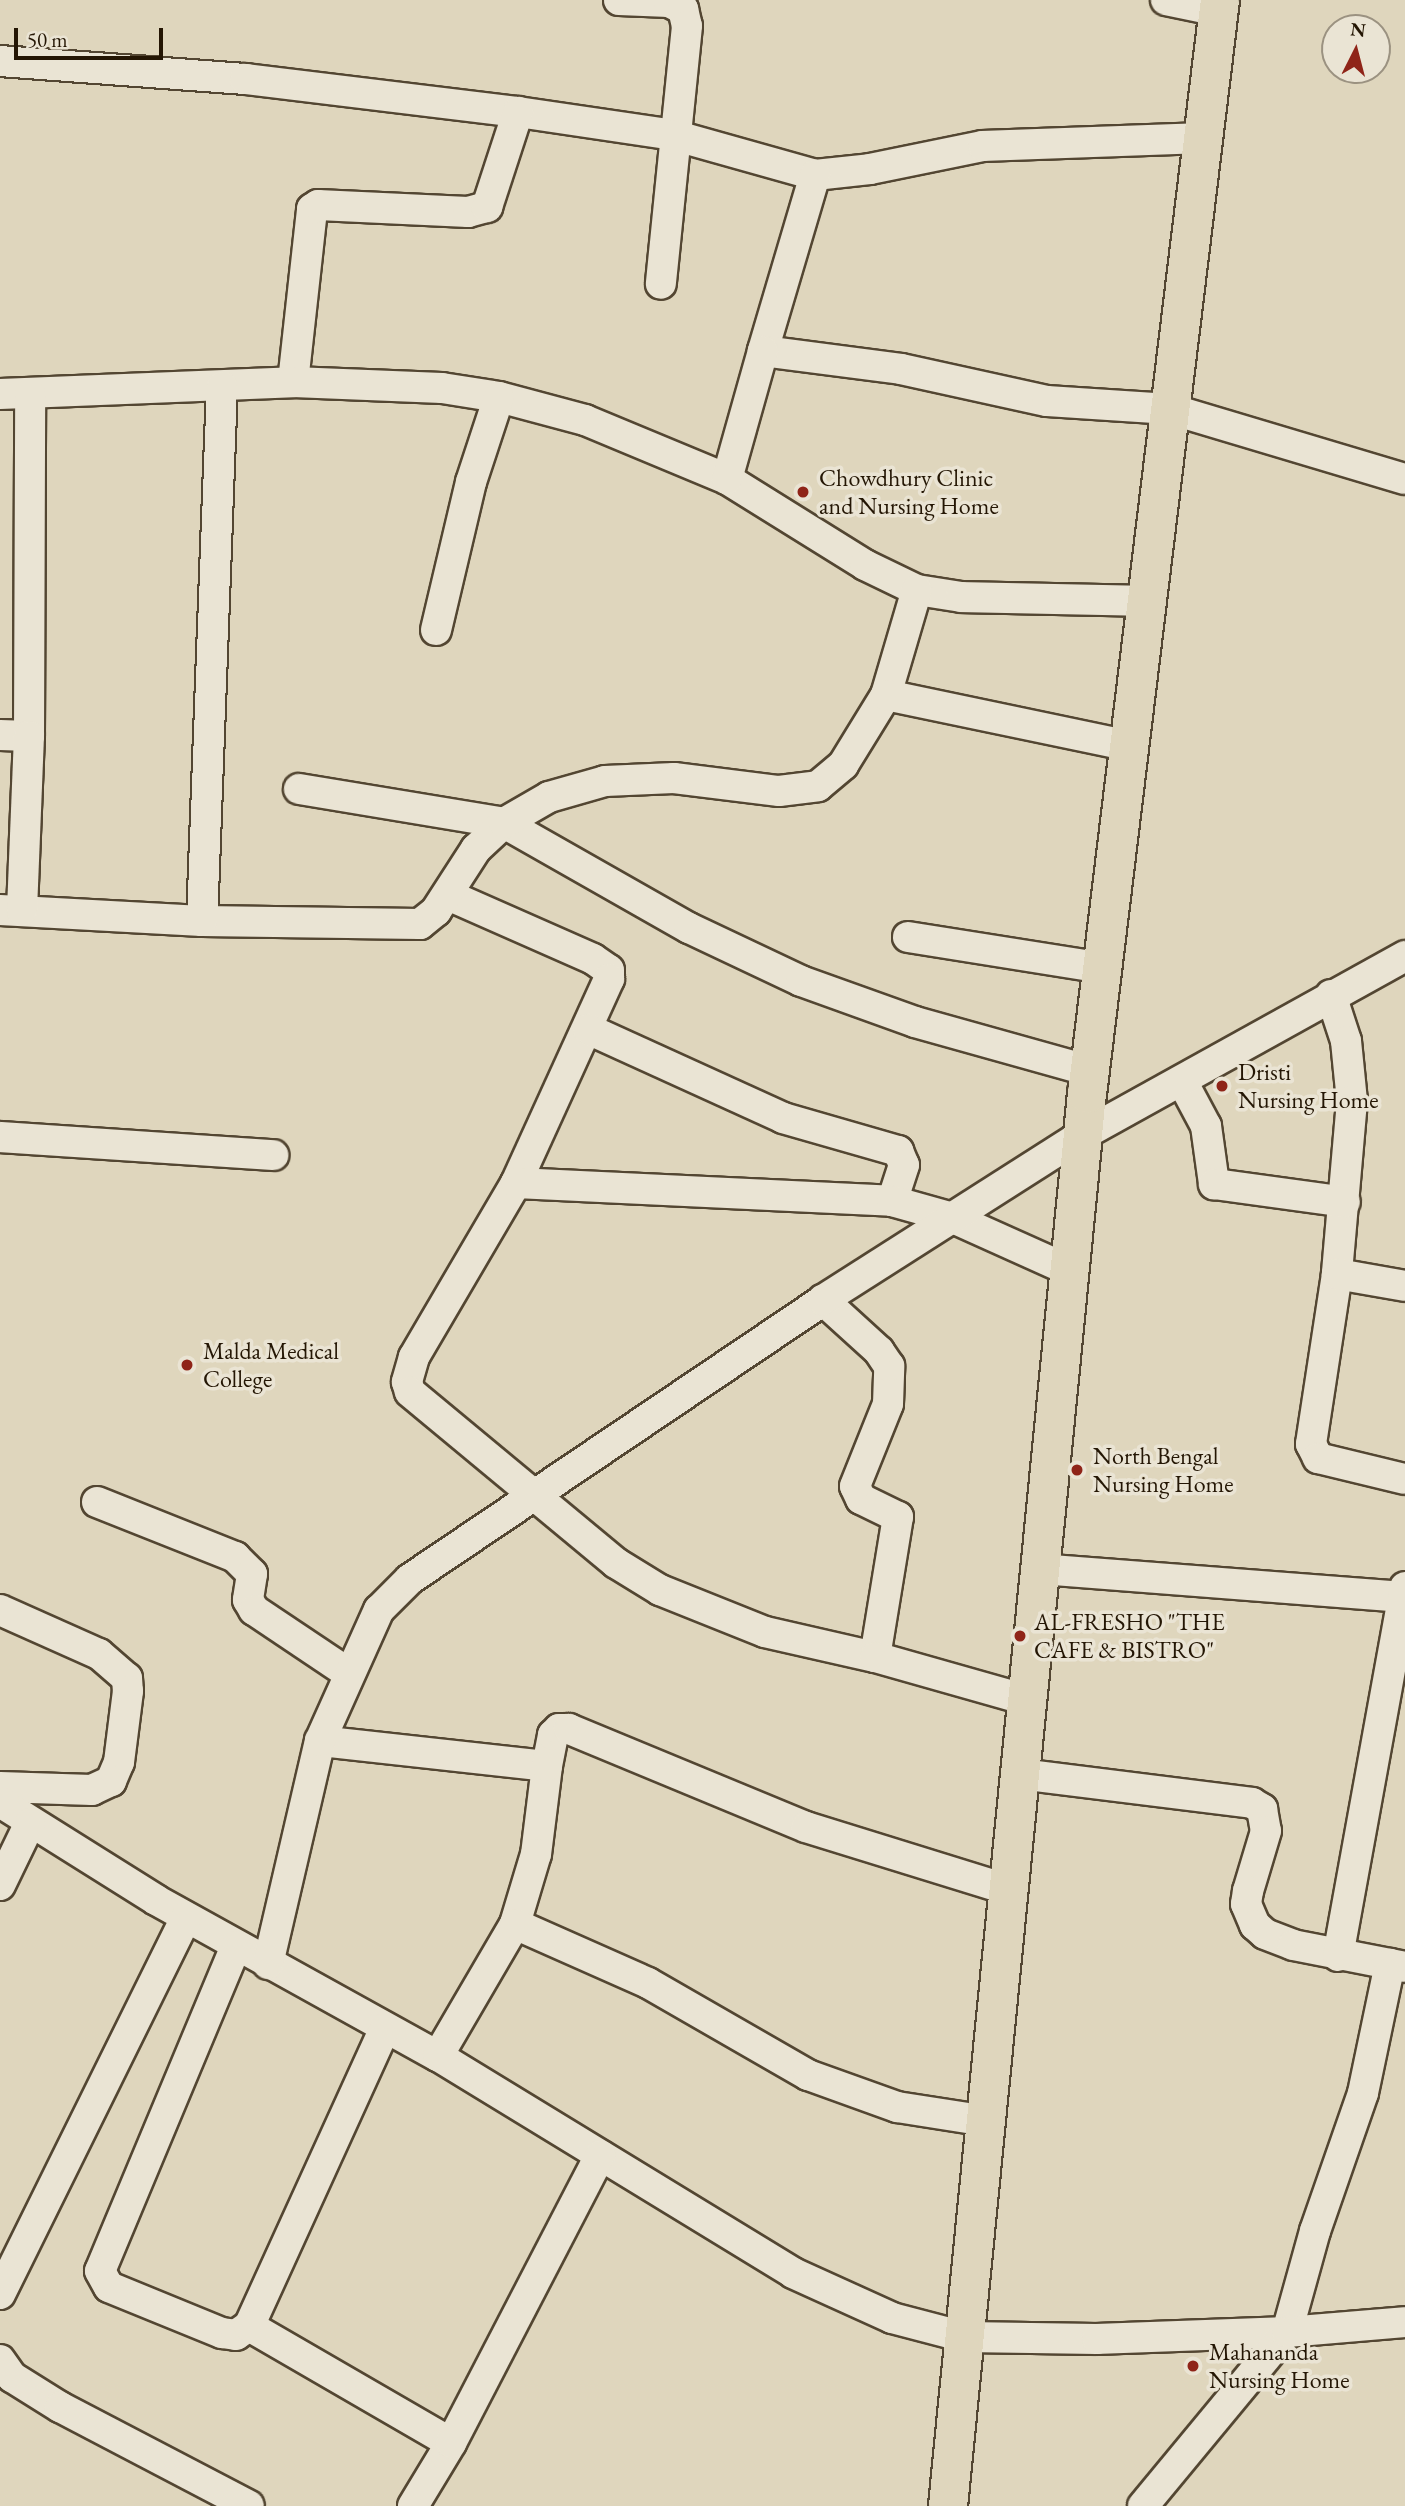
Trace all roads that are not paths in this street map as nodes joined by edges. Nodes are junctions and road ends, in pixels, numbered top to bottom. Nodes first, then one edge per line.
1 (619, 0) edge
2 (1166, 0) edge
3 (1219, 5) edge
4 (0, 61) edge
5 (518, 111) junction
6 (673, 135) junction
7 (1203, 138) junction
8 (814, 175) junction
9 (661, 284) dead end
10 (763, 351) junction
11 (293, 382) junction
12 (222, 386) junction
13 (0, 394) edge
14 (30, 394) junction
15 (499, 397) junction
16 (1170, 409) junction
17 (1405, 479) edge
18 (727, 480) junction
19 (917, 590) junction
20 (1148, 601) junction
21 (436, 630) dead end
22 (886, 695) junction
23 (15, 736) edge
24 (1131, 746) junction
25 (299, 789) dead end
26 (503, 823) junction
27 (448, 895) junction
28 (11, 910) edge
29 (202, 921) junction
30 (908, 936) dead end
31 (1405, 956) edge
32 (1102, 968) junction
33 (1331, 995) junction
34 (588, 1029) junction
35 (1090, 1071) junction
36 (1182, 1081) junction
37 (1084, 1134) junction
38 (0, 1137) edge
39 (273, 1155) dead end
40 (516, 1183) junction
41 (892, 1201) junction
42 (1345, 1202) junction
43 (953, 1218) junction
44 (1071, 1271) junction
45 (1337, 1274) junction
46 (1405, 1286) edge
47 (822, 1300) junction
48 (1405, 1479) edge
49 (536, 1496) junction
50 (97, 1502) dead end
51 (1040, 1569) junction
52 (1405, 1594) edge
53 (0, 1610) edge
54 (875, 1657) junction
55 (348, 1672) junction
56 (1027, 1700) junction
57 (320, 1741) junction
58 (547, 1766) junction
59 (1020, 1774) junction
60 (0, 1787) edge
61 (0, 1802) edge
62 (30, 1823) junction
63 (0, 1885) edge
64 (1010, 1890) junction
65 (186, 1917) junction
66 (515, 1924) junction
67 (236, 1946) junction
68 (1338, 1956) junction
69 (268, 1964) junction
70 (1398, 1965) edge
71 (385, 2028) junction
72 (438, 2056) junction
73 (986, 2122) junction
74 (600, 2155) junction
75 (0, 2294) edge
76 (1405, 2322) edge
77 (249, 2326) junction
78 (1287, 2332) junction
79 (965, 2337) junction
80 (0, 2360) edge
81 (451, 2443) junction
82 (249, 2506) edge
83 (413, 2506) edge
84 (948, 2506) edge
85 (1143, 2506) edge

1 - 6 street
2 - 3 street
3 - 7 main road
4 - 5 street
5 - 6 street
5 - 11 street
6 - 8 street
6 - 9 street
7 - 8 street
7 - 16 main road
8 - 10 street
10 - 16 street
10 - 18 street
11 - 12 street
11 - 15 street
12 - 14 street
12 - 29 street
13 - 14 street
14 - 23 street
15 - 18 street
15 - 21 street
16 - 17 street
16 - 20 main road
18 - 19 street
19 - 20 street
19 - 22 street
20 - 24 main road
22 - 24 street
22 - 26 street
23 - 28 street
24 - 32 main road
25 - 26 street
26 - 27 street
26 - 35 street
27 - 29 street
27 - 34 street
28 - 29 street
30 - 32 street
31 - 33 street
32 - 35 main road
33 - 36 street
33 - 42 street
34 - 40 street
34 - 41 street
35 - 37 main road
36 - 37 street
36 - 42 street
37 - 43 street
37 - 44 main road
38 - 39 street
40 - 41 street
40 - 49 street
41 - 43 street
42 - 45 street
43 - 44 street
43 - 47 street
44 - 51 main road
45 - 46 street
45 - 48 street
47 - 49 street
47 - 54 street
49 - 54 street
49 - 55 street
50 - 55 street
51 - 52 street
51 - 56 main road
52 - 68 street
53 - 60 street
54 - 56 street
55 - 57 street
56 - 59 main road
57 - 58 street
57 - 69 street
58 - 64 street
58 - 66 street
59 - 64 main road
59 - 68 street
61 - 62 street
62 - 63 street
62 - 65 street
64 - 73 main road
65 - 67 street
65 - 75 street
66 - 72 street
66 - 73 street
67 - 69 street
67 - 77 street
68 - 70 street
69 - 71 street
70 - 78 street
71 - 72 street
71 - 77 street
72 - 74 street
73 - 79 main road
74 - 79 street
74 - 81 street
76 - 78 street
77 - 81 street
78 - 79 street
78 - 85 street
79 - 84 main road
80 - 82 street
81 - 83 street

